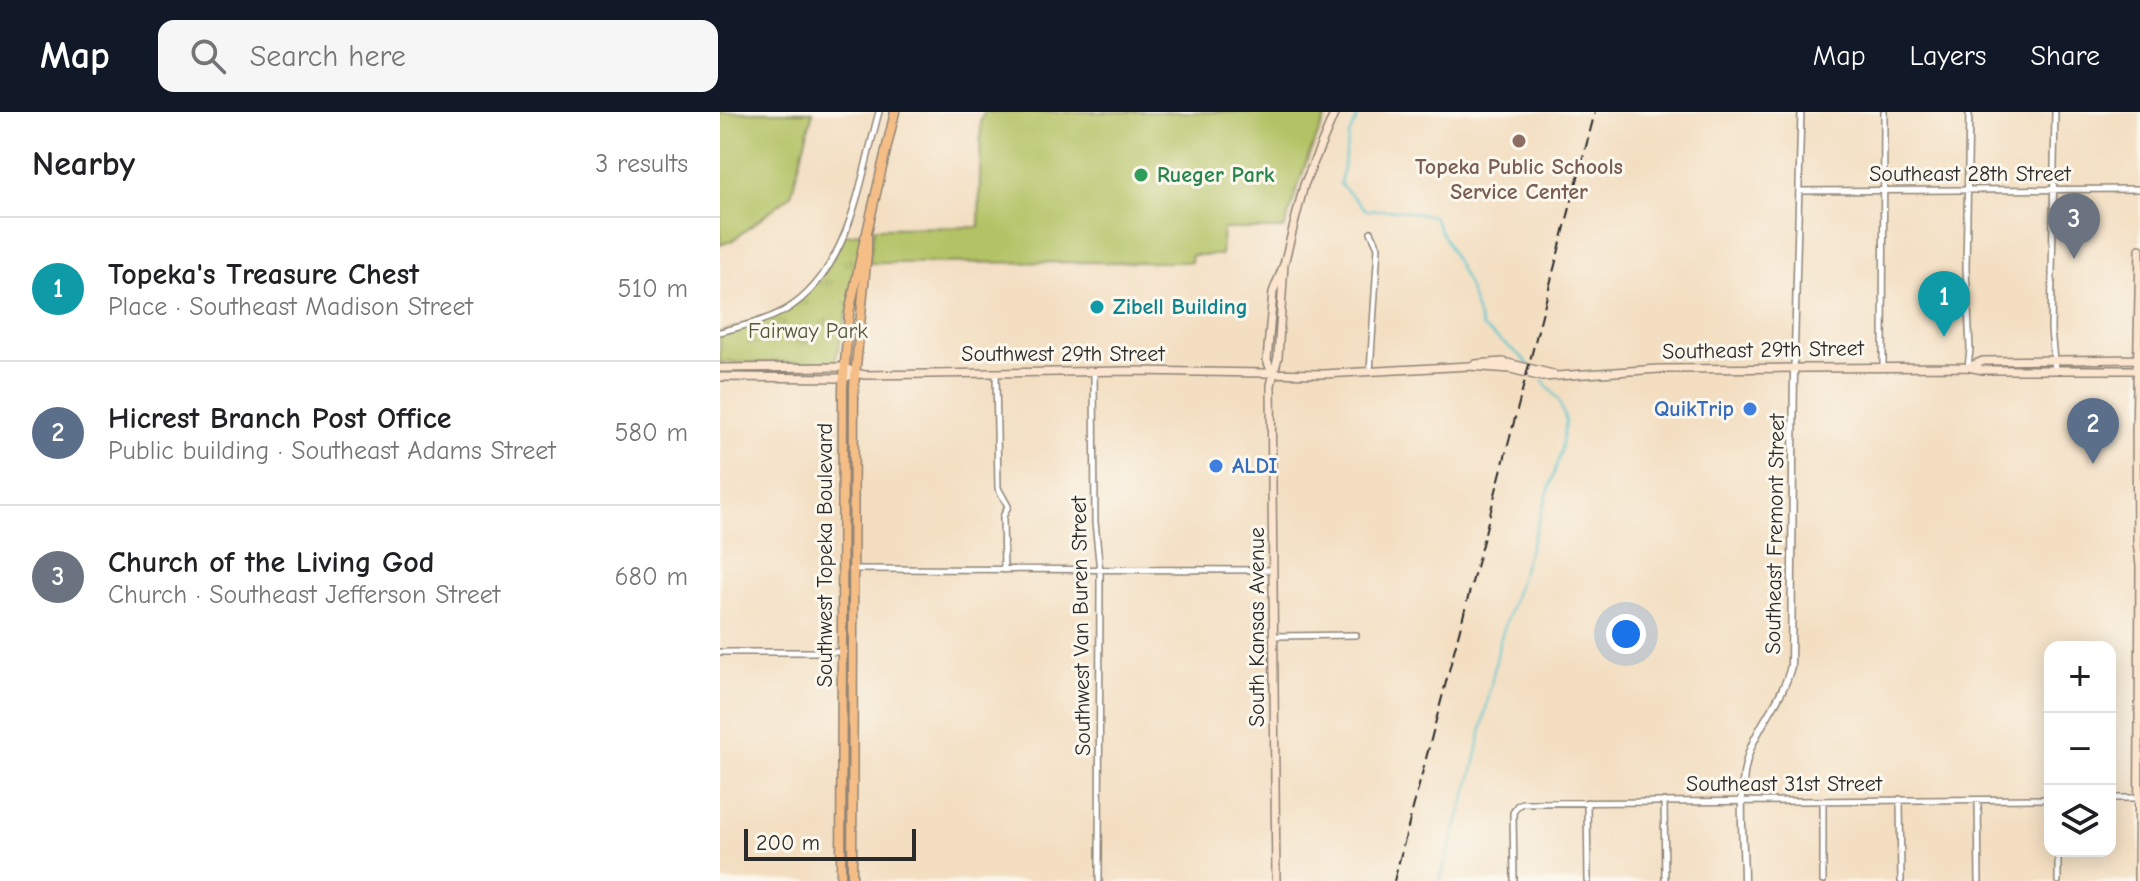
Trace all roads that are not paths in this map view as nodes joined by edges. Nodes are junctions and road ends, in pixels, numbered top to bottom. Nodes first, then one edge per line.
1 (879, 112) edge
2 (895, 112) edge
3 (1335, 112) edge
4 (1801, 112) edge
5 (1884, 112) edge
6 (1969, 112) edge
7 (2055, 112) edge
8 (1883, 189) junction
9 (1968, 189) junction
10 (2140, 189) edge
11 (2054, 190) junction
12 (1800, 191) junction
13 (867, 232) junction
14 (1371, 232) dead end
15 (2140, 249) edge
16 (720, 332) edge
17 (2138, 359) edge
18 (2056, 360) junction
19 (844, 367) junction
20 (1883, 367) junction
21 (1968, 367) junction
22 (720, 368) edge
23 (1794, 368) junction
24 (2055, 370) junction
25 (2138, 370) edge
26 (1094, 371) junction
27 (1370, 371) junction
28 (996, 372) junction
29 (855, 373) junction
30 (1272, 373) junction
31 (720, 377) edge
32 (844, 378) junction
33 (2140, 566) edge
34 (843, 569) junction
35 (854, 569) junction
36 (1004, 570) junction
37 (1274, 570) junction
38 (1100, 571) junction
39 (1356, 635) dead end
40 (1275, 636) junction
41 (842, 651) junction
42 (720, 652) edge
43 (853, 652) junction
44 (2116, 798) edge
45 (2138, 798) edge
46 (1900, 799) junction
47 (2044, 799) edge
48 (1978, 800) junction
49 (1664, 801) junction
50 (1743, 801) junction
51 (1587, 802) junction
52 (1823, 802) junction
53 (841, 803) junction
54 (852, 804) junction
55 (842, 856) junction
56 (852, 856) junction
57 (2058, 857) edge
58 (841, 881) edge
59 (852, 881) edge
60 (1099, 881) edge
61 (1276, 881) edge
62 (1514, 881) edge
63 (1588, 881) edge
64 (1665, 881) edge
65 (1744, 881) edge
66 (1823, 881) edge
67 (1901, 881) edge
68 (1979, 881) edge
69 (2058, 881) edge
70 (2138, 881) edge

1 - 16 street
2 - 13 main road, Southwest Topeka Boulevard
3 - 30 main road, South Kansas Avenue
4 - 12 street
5 - 8 street
6 - 9 street
7 - 11 street
8 - 9 street, Southeast 28th Street
8 - 12 street, Southeast 28th Street
8 - 20 street
9 - 11 street, Southeast 28th Street
9 - 21 street
10 - 11 street, Southeast 28th Street
11 - 18 street
12 - 23 street
13 - 19 main road, Southwest Topeka Boulevard
13 - 29 main road, Southwest Topeka Boulevard
14 - 27 street
15 - 17 main road
17 - 18 main road, Southeast 29th Street
17 - 25 main road
18 - 21 main road, Southeast 29th Street
18 - 24 street
19 - 22 main road, Southwest 29th Street
19 - 29 main road, Southwest 29th Street
19 - 32 main road, Southwest Topeka Boulevard
20 - 21 main road, Southeast 29th Street
20 - 23 main road, Southeast 29th Street
21 - 24 main road, Southeast 29th Street
23 - 27 main road, Southeast 29th Street
23 - 50 street, Southeast Fremont Street
24 - 25 main road, Southeast 29th Street
25 - 33 main road
26 - 28 main road, Southwest 29th Street
26 - 30 main road, Southwest 29th Street
26 - 38 street, Southwest Van Buren Street
27 - 30 main road, Southeast 29th Street
28 - 29 main road, Southwest 29th Street
28 - 36 street
29 - 32 main road, Southwest 29th Street
29 - 35 main road, Southwest Topeka Boulevard
30 - 37 main road, South Kansas Avenue
31 - 32 main road, Southwest 29th Street
32 - 34 main road, Southwest Topeka Boulevard
33 - 45 main road
34 - 35 street
34 - 41 main road, Southwest Topeka Boulevard
35 - 36 street
35 - 43 main road, Southwest Topeka Boulevard
36 - 38 street
37 - 38 street
37 - 40 main road, South Kansas Avenue
38 - 60 street, Southwest Van Buren Street
39 - 40 street
40 - 61 main road, South Kansas Avenue
41 - 42 street
41 - 43 street
41 - 53 main road, Southwest Topeka Boulevard
43 - 54 main road, Southwest Topeka Boulevard
44 - 45 street
45 - 70 main road
46 - 48 street, Southeast 31st Street
46 - 52 street, Southeast 31st Street
46 - 67 street
47 - 48 street, Southeast 31st Street
48 - 68 street
49 - 50 street, Southeast 31st Street
49 - 51 street, Southeast 31st Street
49 - 64 street
50 - 52 street, Southeast 31st Street
50 - 65 street, Southeast Fremont Street
51 - 62 street, Southeast 31st Street
51 - 63 street
52 - 66 street
53 - 54 main road
53 - 55 main road, Southwest Topeka Boulevard
54 - 56 main road, Southwest Topeka Boulevard
55 - 56 main road
55 - 58 main road, Southwest Topeka Boulevard
56 - 59 main road, Southwest Topeka Boulevard
57 - 69 street

